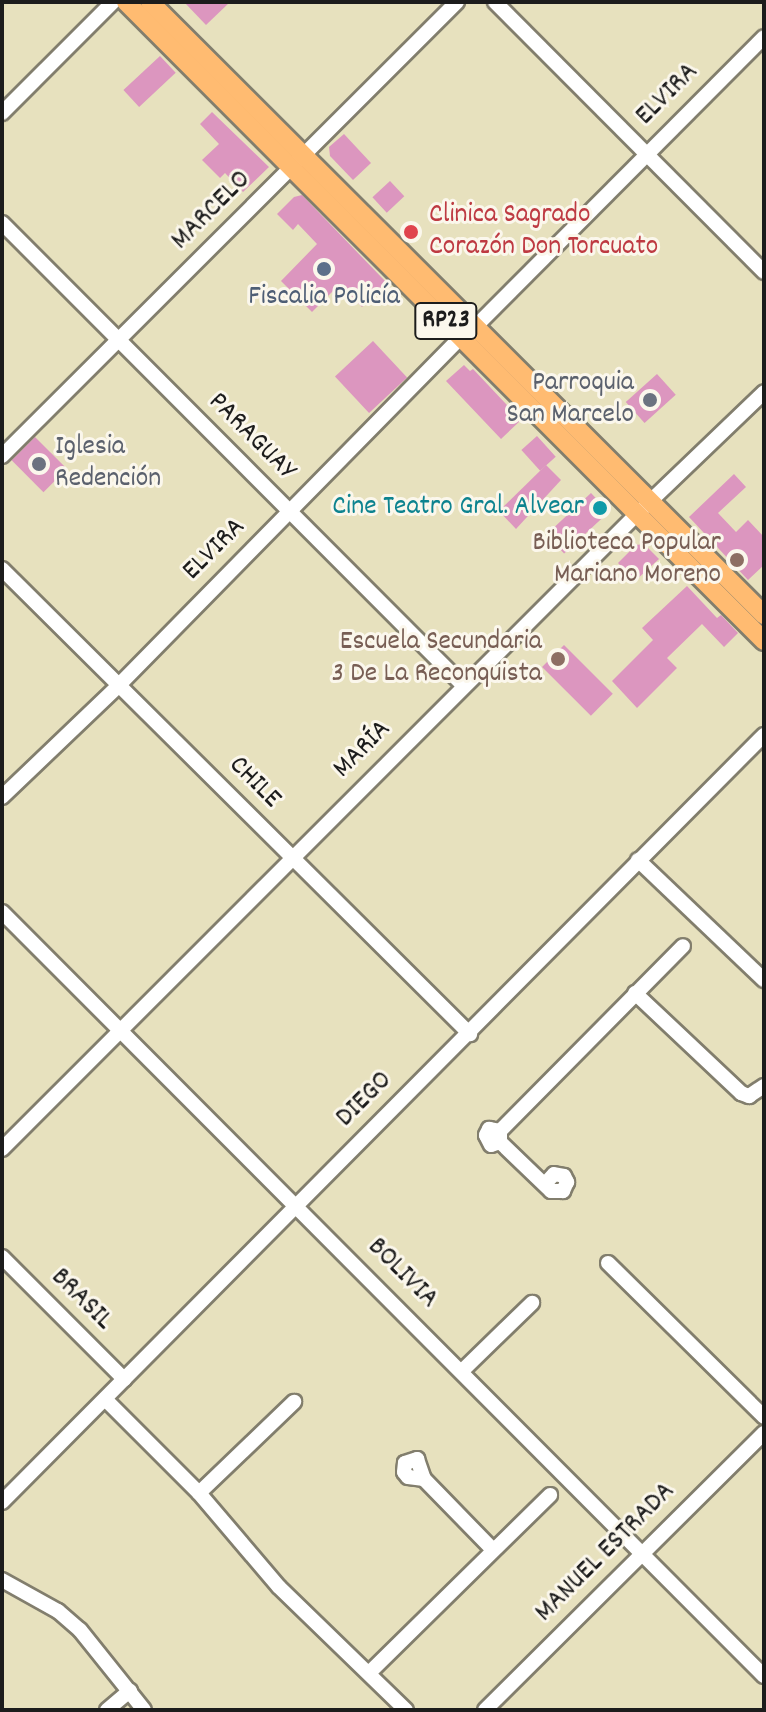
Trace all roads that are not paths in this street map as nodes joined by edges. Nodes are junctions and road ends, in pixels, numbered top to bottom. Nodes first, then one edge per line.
1 (113, 2) edge
2 (126, 2) edge
3 (150, 2) edge
4 (457, 2) edge
5 (495, 2) edge
6 (764, 37) edge
7 (2, 113) edge
8 (646, 153) junction
9 (297, 163) junction
10 (2, 223) edge
11 (764, 272) edge
12 (468, 331) junction
13 (117, 340) junction
14 (764, 392) edge
15 (2, 456) edge
16 (644, 508) junction
17 (289, 512) junction
18 (2, 569) edge
19 (764, 615) edge
20 (764, 641) edge
21 (119, 685) junction
22 (464, 686) junction
23 (764, 735) edge
24 (2, 797) edge
25 (292, 859) junction
26 (638, 860) junction
27 (2, 912) edge
28 (683, 946) dead end
29 (764, 980) edge
30 (635, 993) junction
31 (120, 1031) junction
32 (470, 1034) junction
33 (764, 1086) edge
34 (2, 1149) edge
35 (545, 1184) dead end
36 (296, 1205) junction
37 (2, 1257) edge
38 (608, 1263) dead end
39 (532, 1303) dead end
40 (462, 1371) junction
41 (124, 1379) junction
42 (105, 1399) junction
43 (294, 1402) dead end
44 (764, 1417) edge
45 (764, 1433) edge
46 (424, 1479) dead end
47 (199, 1493) junction
48 (550, 1495) dead end
49 (2, 1502) edge
50 (493, 1550) junction
51 (642, 1553) junction
52 (2, 1580) edge
53 (369, 1673) junction
54 (764, 1676) edge
55 (130, 1691) junction
56 (107, 1710) edge
57 (144, 1710) edge
58 (407, 1710) edge
59 (485, 1710) edge

1 - 7 street
2 - 9 main road, RP23
3 - 9 main road, RP23
4 - 9 street, MARCELO
5 - 8 street
6 - 8 street, ELVIRA
8 - 11 street
8 - 12 street, ELVIRA
9 - 12 main road, RP23
9 - 13 street, MARCELO
10 - 13 street, PARAGUAY
12 - 16 main road, RP23
12 - 17 street, ELVIRA
13 - 15 street, MARCELO
13 - 17 street, PARAGUAY
14 - 16 street, MARÍA
16 - 19 main road, RP23
16 - 20 main road, RP23
16 - 22 street, MARÍA
17 - 21 street, ELVIRA
17 - 22 street, PARAGUAY
18 - 21 street, CHILE
21 - 24 street, ELVIRA
21 - 25 street, CHILE
22 - 25 street, MARÍA
23 - 26 street, DIEGO
25 - 31 street, MARÍA
25 - 32 street, CHILE
26 - 29 street
26 - 32 street, DIEGO
27 - 31 street, BOLIVIA
28 - 30 street
30 - 33 street
30 - 35 street
31 - 34 street, MARÍA
31 - 36 street, BOLIVIA
32 - 36 street, DIEGO
36 - 40 street, BOLIVIA
36 - 41 street, DIEGO
37 - 41 street, BRASIL
38 - 44 street
39 - 40 street
40 - 51 street, BOLIVIA
41 - 42 street, DIEGO
42 - 47 street
42 - 49 street, DIEGO
43 - 47 street
45 - 51 street, MANUEL ESTRADA
46 - 50 street
47 - 53 street
48 - 50 street
50 - 53 street
51 - 54 street, BOLIVIA
51 - 59 street, MANUEL ESTRADA
52 - 55 street
53 - 58 street
55 - 56 street
55 - 57 street

